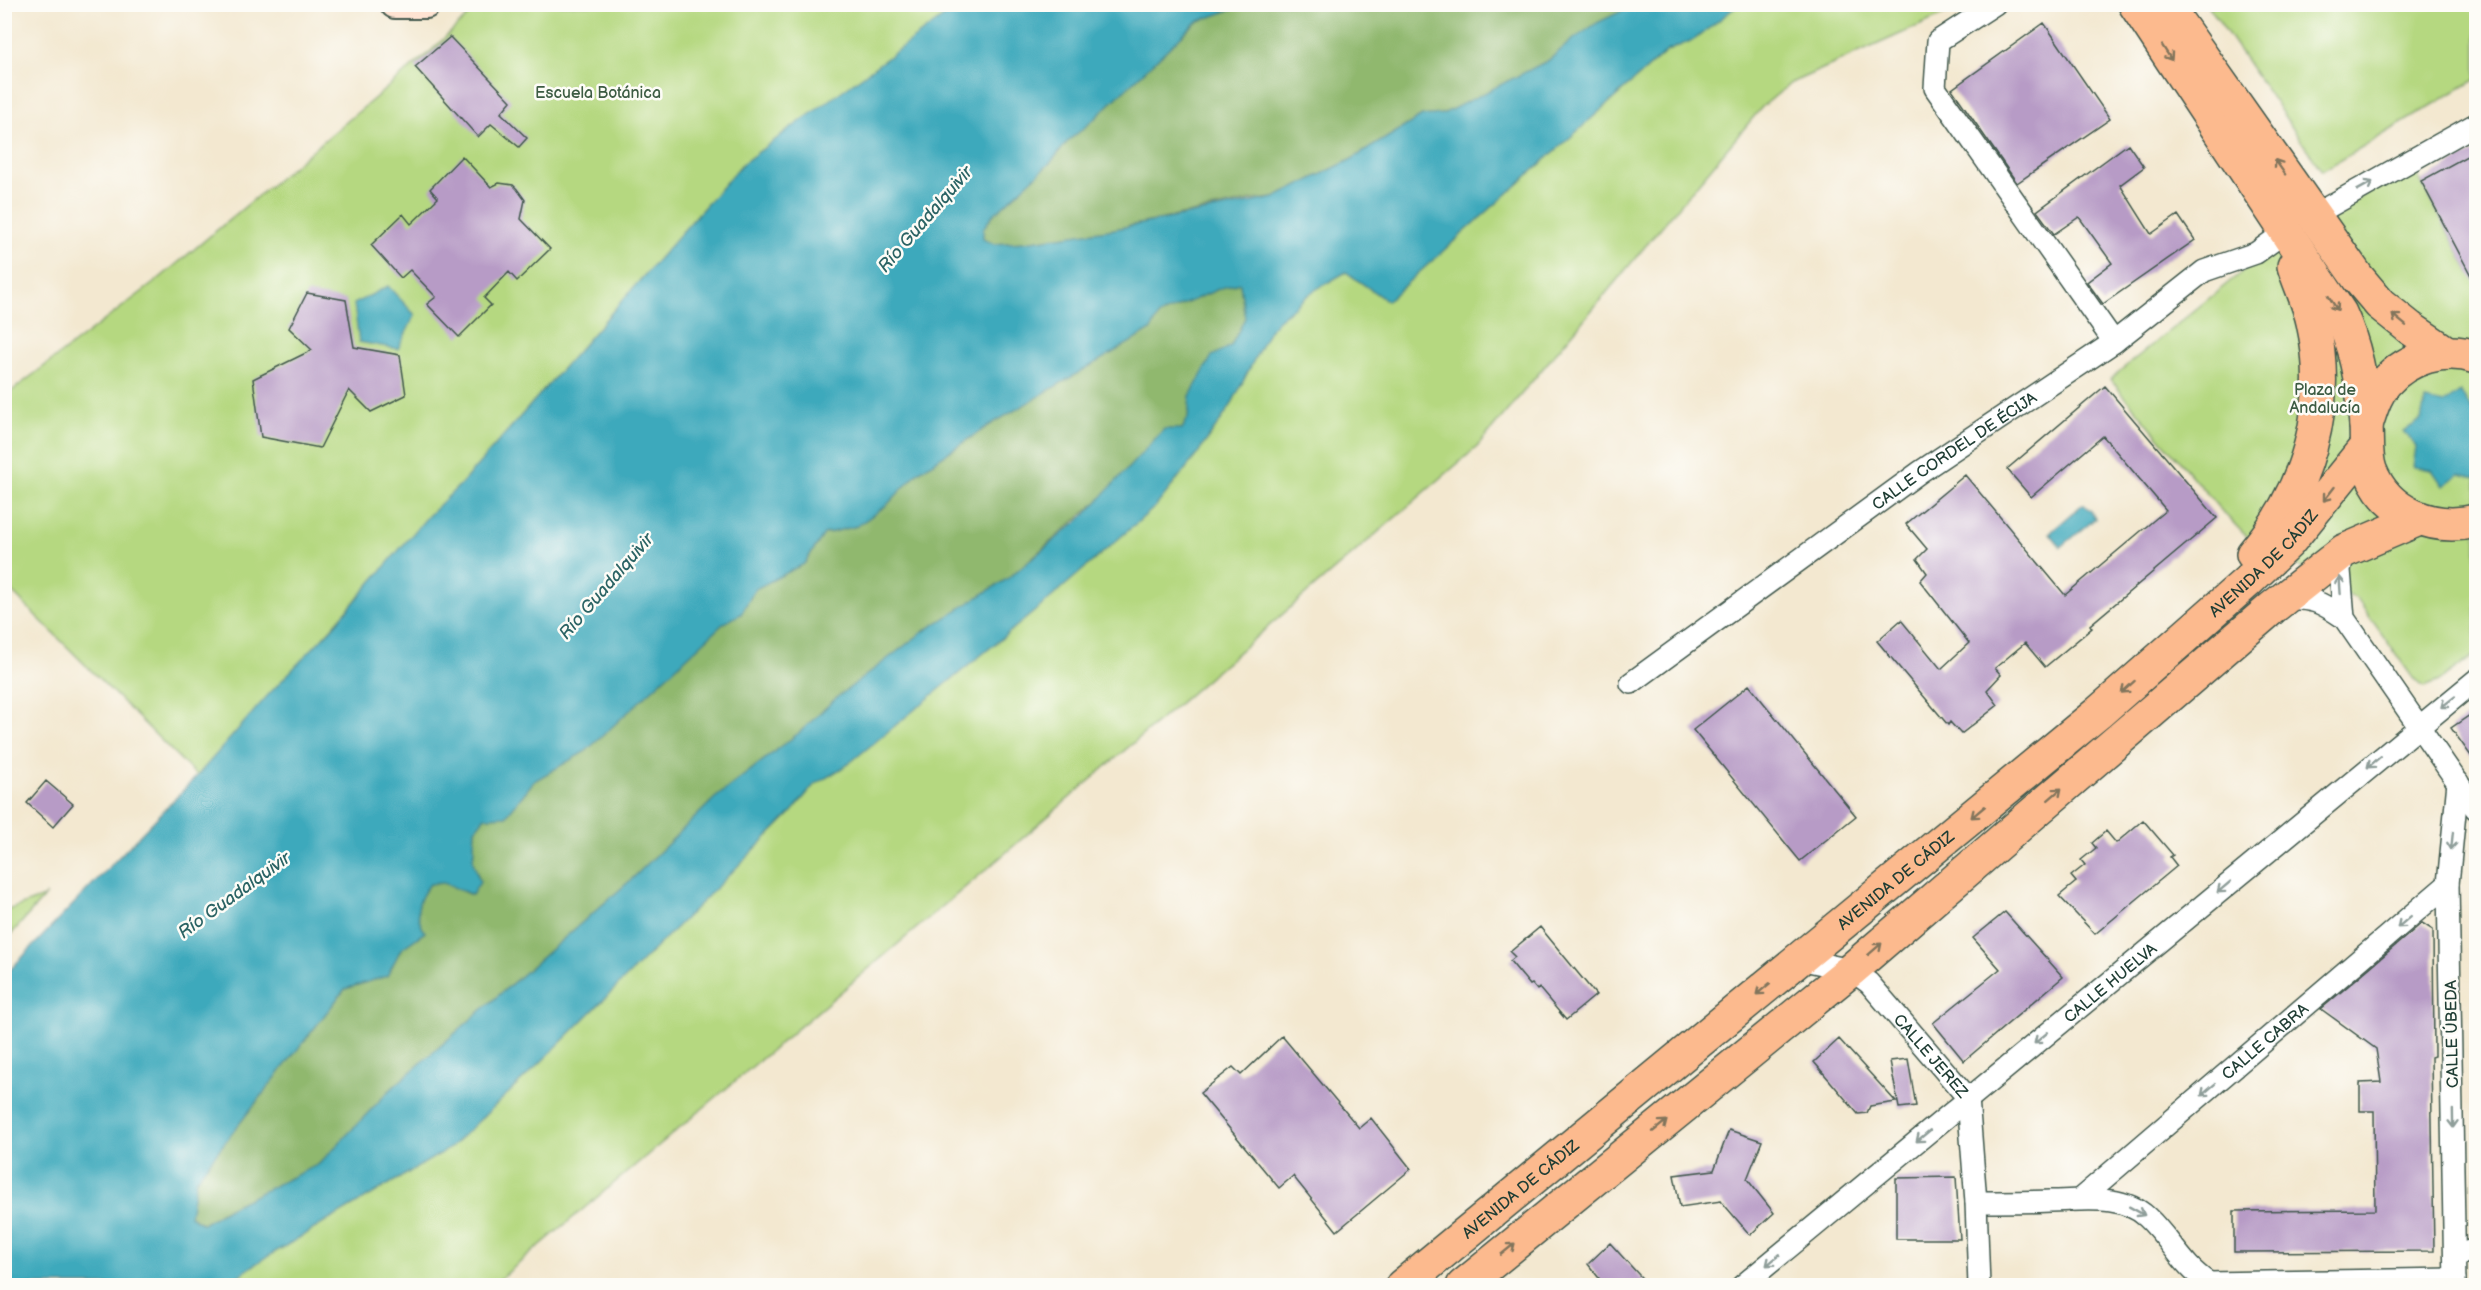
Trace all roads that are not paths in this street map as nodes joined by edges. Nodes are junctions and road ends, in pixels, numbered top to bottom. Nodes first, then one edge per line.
1 (395, 4) edge
2 (426, 4) edge
3 (1995, 4) edge
4 (2135, 4) edge
5 (2165, 4) edge
6 (2476, 124) edge
7 (2314, 215) junction
8 (2285, 232) junction
9 (2114, 342) junction
10 (2462, 355) edge
11 (2365, 436) junction
12 (2419, 519) junction
13 (2471, 528) edge
14 (2344, 551) junction
15 (2283, 599) junction
16 (2344, 618) junction
17 (2158, 659) junction
18 (2476, 680) edge
19 (1631, 683) dead end
20 (2419, 725) junction
21 (2458, 782) junction
22 (2476, 808) edge
23 (2448, 884) junction
24 (1799, 959) junction
25 (1851, 970) junction
26 (1968, 1098) junction
27 (2080, 1199) junction
28 (1976, 1202) junction
29 (2476, 1249) edge
30 (2455, 1256) junction
31 (2455, 1282) edge
32 (1402, 1286) edge
33 (1463, 1286) edge
34 (1742, 1286) edge
35 (1979, 1286) edge

1 - 2 street
3 - 9 street
4 -> 8 main road
7 -> 5 main road
7 -> 6 street
10 -> 7 main road
8 - 9 street, CALLE CORDEL DE ÉCIJA
8 -> 11 main road
8 - 17 main road
9 - 19 street, CALLE CORDEL DE ÉCIJA
10 - 11 main road
11 - 12 main road
11 -> 17 main road, AVENIDA DE CÁDIZ
12 - 13 main road
12 - 14 main road
14 - 15 main road
16 -> 14 street
15 - 16 street
25 -> 15 main road
16 - 20 street
17 -> 24 main road, AVENIDA DE CÁDIZ
18 -> 20 street, CALLE HUELVA
20 - 21 street
20 -> 26 street, CALLE HUELVA
21 - 22 street
21 -> 23 street, CALLE ÚBEDA
23 -> 27 street, CALLE CABRA
23 -> 30 street, CALLE ÚBEDA
24 - 25 street, CALLE JEREZ
24 -> 32 main road, AVENIDA DE CÁDIZ
25 - 26 street, CALLE JEREZ
33 -> 25 main road
26 - 28 street, CALLE JEREZ
26 -> 34 street, CALLE HUELVA
27 - 28 street
27 -> 31 street
28 - 35 street, CALLE JEREZ
29 - 30 street
30 - 31 street, CALLE ÚBEDA

